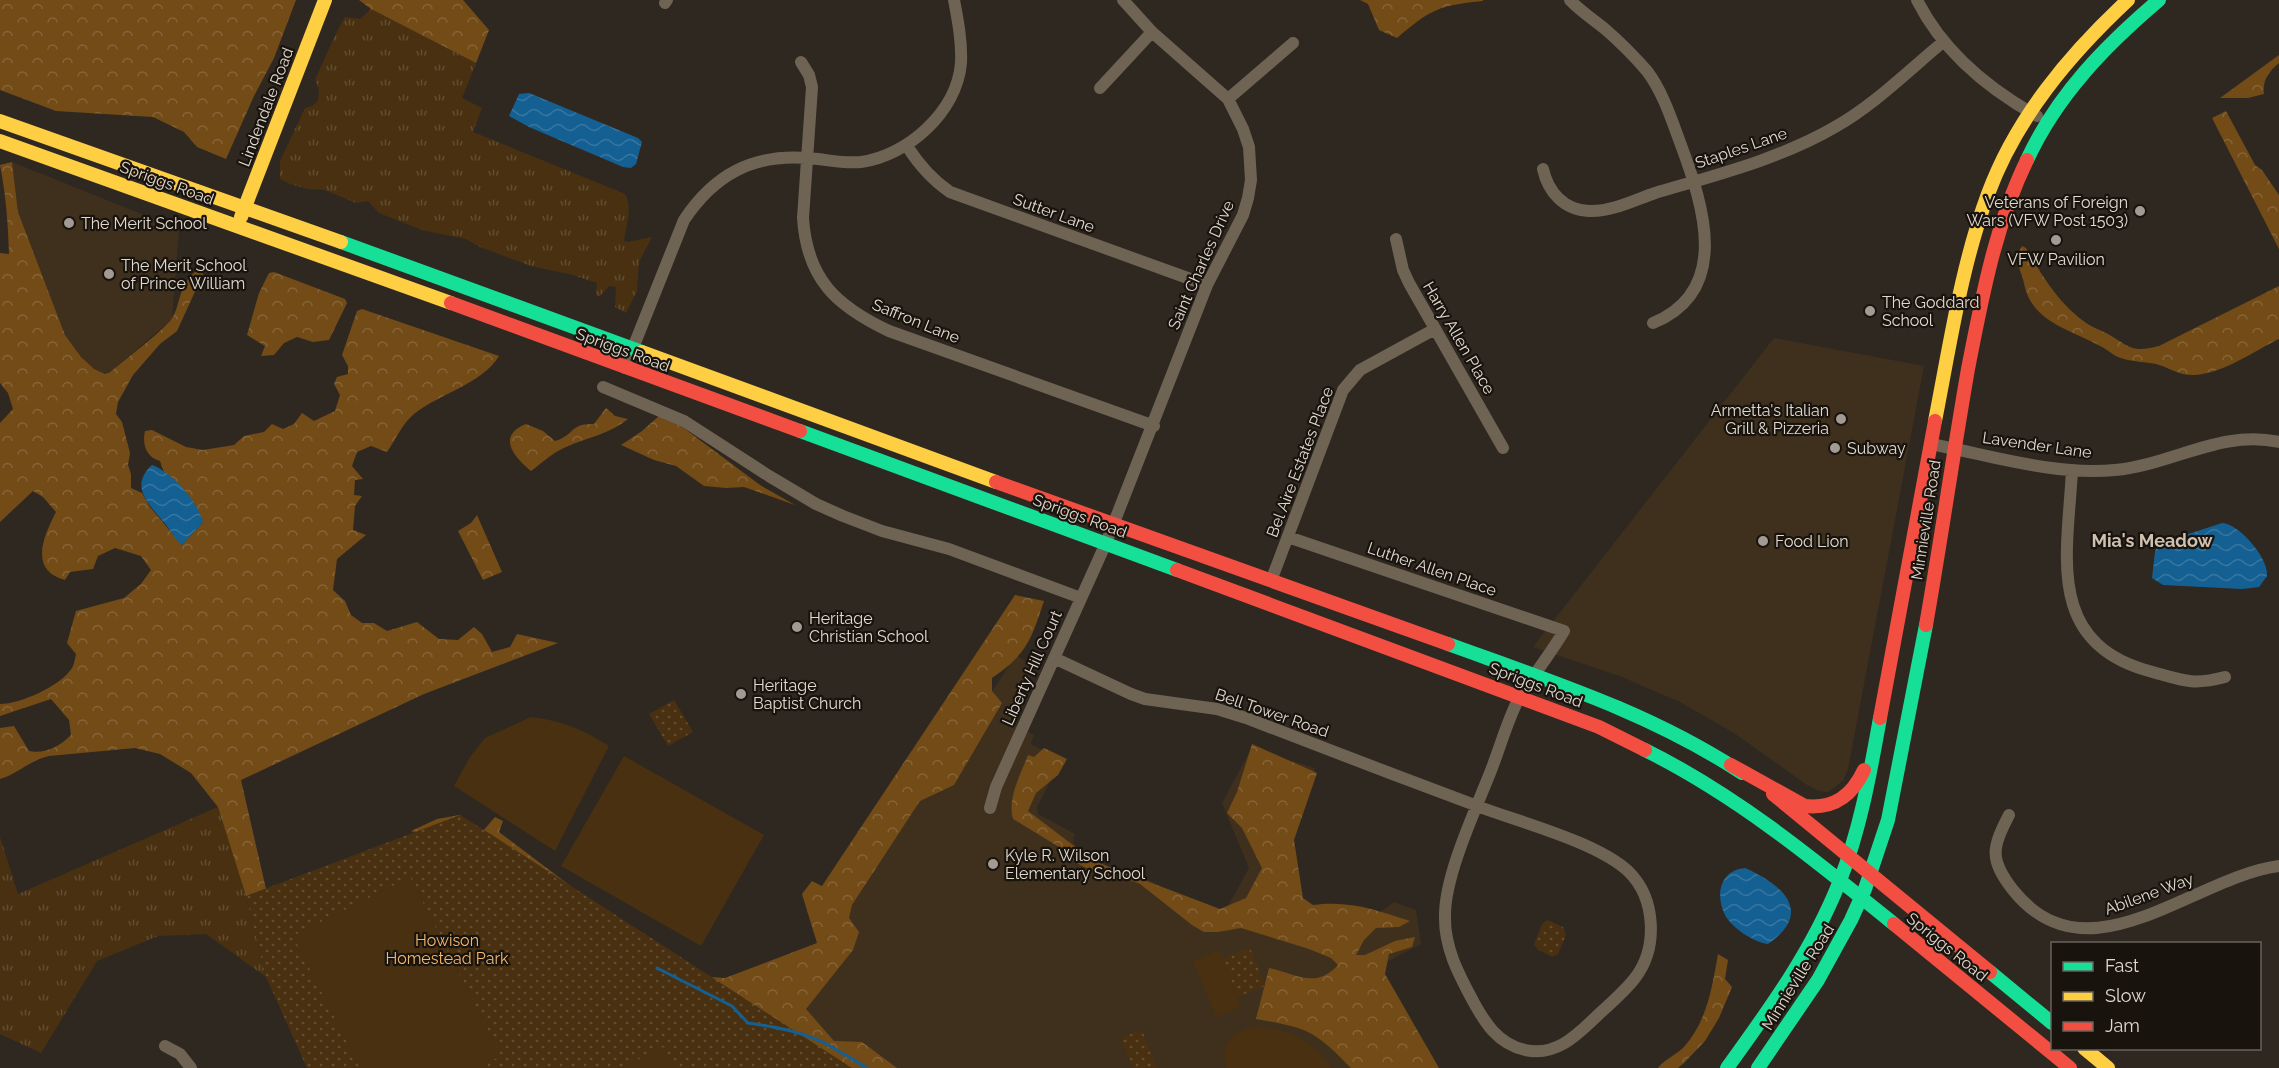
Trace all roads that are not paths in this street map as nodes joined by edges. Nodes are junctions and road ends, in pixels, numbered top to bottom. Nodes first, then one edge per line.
1 (325, 0) edge
2 (954, 0) edge
3 (1123, 0) edge
4 (1570, 0) edge
5 (1917, 0) edge
6 (2128, 0) edge
7 (2159, 0) edge
8 (1152, 32) junction
9 (1942, 42) junction
10 (1293, 43) dead end
11 (801, 62) dead end
12 (1100, 88) dead end
13 (1228, 99) junction
14 (2030, 112) junction
15 (0, 121) edge
16 (2047, 122) junction
17 (0, 141) edge
18 (907, 146) junction
19 (808, 158) junction
20 (1543, 169) dead end
21 (1694, 182) junction
22 (245, 207) junction
23 (237, 226) junction
24 (1396, 239) dead end
25 (1207, 285) junction
26 (1653, 323) dead end
27 (1435, 329) junction
28 (633, 348) junction
29 (625, 368) junction
30 (603, 387) dead end
31 (1154, 426) junction
32 (2279, 442) edge
33 (1930, 444) junction
34 (1503, 448) dead end
35 (1953, 448) junction
36 (2073, 470) junction
37 (1114, 525) junction
38 (1288, 537) junction
39 (1106, 543) junction
40 (1271, 581) junction
41 (1082, 598) junction
42 (1054, 658) junction
43 (1535, 675) junction
44 (2225, 677) dead end
45 (1520, 697) junction
46 (1881, 714) junction
47 (1731, 765) junction
48 (1478, 806) junction
49 (990, 808) dead end
50 (2009, 815) dead end
51 (1849, 855) junction
52 (2279, 866) edge
53 (1872, 874) junction
54 (1839, 881) junction
55 (1862, 898) junction
56 (2051, 1022) edge
57 (165, 1046) dead end
58 (2086, 1050) edge
59 (191, 1068) edge
60 (1727, 1068) edge
61 (1758, 1068) edge
62 (2070, 1068) edge
63 (2108, 1068) edge

1 - 22 main road, Lindendale Road
2 - 18 street
3 - 8 street, Saint Charles Drive
4 - 21 street
5 - 9 street
6 - 14 main road, Minnieville Road
7 - 16 main road, Minnieville Road
8 - 12 street
8 - 13 street, Saint Charles Drive
9 - 14 street
9 - 21 street, Staples Lane
10 - 13 street
11 - 19 street, Saffron Lane
13 - 25 street, Saint Charles Drive
14 - 16 street
14 - 33 main road, Minnieville Road
15 - 22 main road, Spriggs Road
16 - 35 main road, Minnieville Road
17 - 23 main road, Spriggs Road
18 - 19 street
18 - 25 street, Sutter Lane
19 - 28 street
19 - 31 street, Saffron Lane
20 - 21 street, Staples Lane
21 - 26 street
22 - 23 main road, Lindendale Road
22 - 28 main road, Spriggs Road
23 - 29 main road, Spriggs Road
24 - 27 street, Harry Allen Place
25 - 31 street, Saint Charles Drive
27 - 34 street, Harry Allen Place
27 - 38 street, Bel Aire Estates Place
28 - 29 street
28 - 37 main road, Spriggs Road
29 - 39 main road, Spriggs Road
30 - 41 street
31 - 37 street, Saint Charles Drive
32 - 36 street, Lavender Lane
33 - 35 street, Lavender Lane
33 - 46 main road, Minnieville Road
35 - 36 street, Lavender Lane
35 - 53 main road, Minnieville Road
36 - 44 street
37 - 39 street, Saint Charles Drive
37 - 40 main road, Spriggs Road
38 - 40 street, Bel Aire Estates Place
38 - 43 street, Luther Allen Place
39 - 41 street, Liberty Hill Court
39 - 45 main road, Spriggs Road
40 - 43 main road, Spriggs Road
41 - 42 street, Liberty Hill Court
42 - 48 street, Bell Tower Road
42 - 49 street, Liberty Hill Court
43 - 45 street
43 - 47 main road, Spriggs Road
45 - 48 street
45 - 54 main road, Spriggs Road
46 - 47 main road
46 - 51 main road, Minnieville Road
47 - 51 main road, Spriggs Road
48 - 48 street, Bell Tower Road
50 - 52 street, Abilene Way
51 - 53 main road, Spriggs Road
51 - 54 main road, Minnieville Road
53 - 55 main road, Minnieville Road
53 - 56 main road, Spriggs Road
54 - 55 main road, Spriggs Road
54 - 60 main road, Minnieville Road
55 - 61 main road, Minnieville Road
55 - 62 main road, Spriggs Road
57 - 59 street
58 - 63 main road

